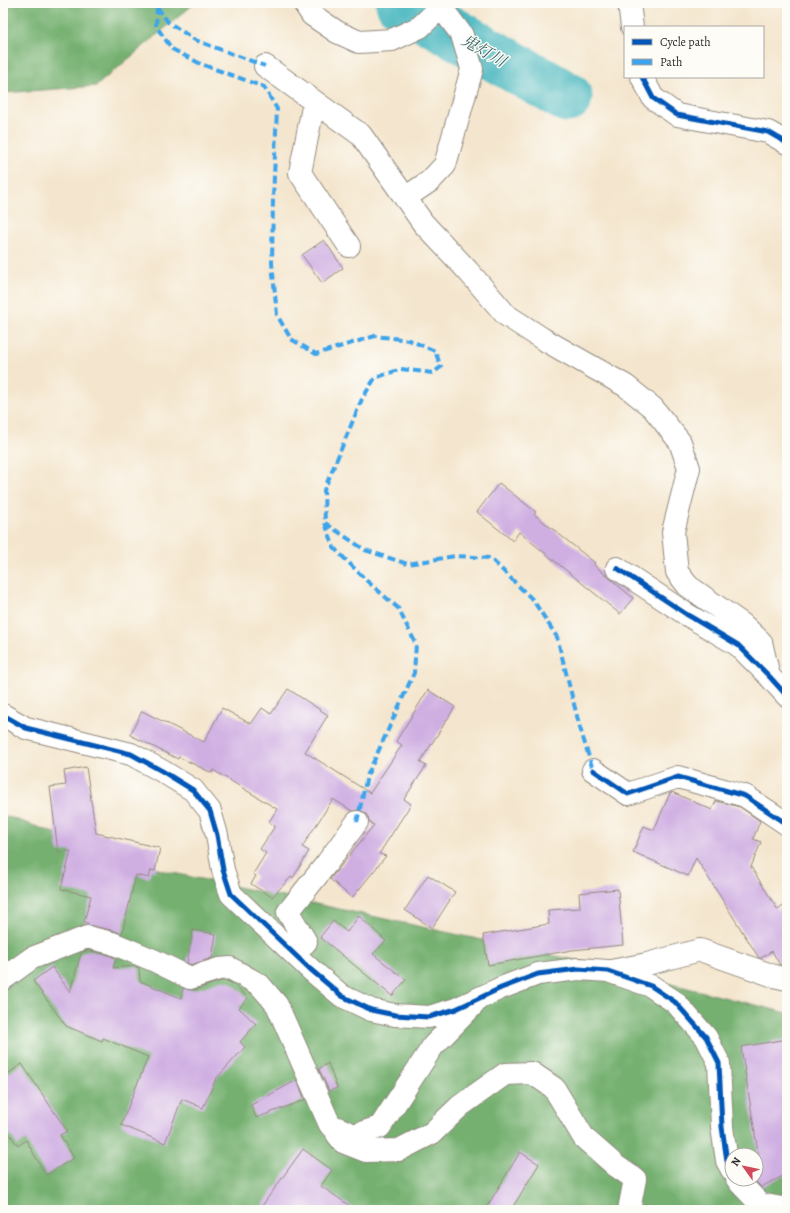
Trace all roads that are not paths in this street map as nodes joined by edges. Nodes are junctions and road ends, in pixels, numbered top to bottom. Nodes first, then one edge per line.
1 (304, 3) edge
2 (629, 3) edge
3 (442, 5) edge
4 (632, 26) edge
5 (265, 66) dead end
6 (643, 78) edge
7 (314, 102) junction
8 (787, 143) edge
9 (404, 198) junction
10 (348, 246) dead end
11 (617, 568) dead end
12 (769, 676) junction
13 (787, 696) edge
14 (3, 715) edge
15 (593, 770) dead end
16 (357, 822) dead end
17 (787, 824) edge
18 (294, 953) junction
19 (608, 971) junction
20 (3, 978) edge
21 (787, 979) edge
22 (479, 999) junction
23 (330, 1125) junction
24 (725, 1147) edge
25 (744, 1187) edge
26 (787, 1209) edge
27 (629, 1210) edge

1 - 3 street
2 - 4 street
3 - 9 street
5 - 7 street
6 - 8 street
7 - 9 street
7 - 10 street
9 - 12 street
11 - 12 street
12 - 13 street
14 - 18 street
15 - 17 street
16 - 18 street
18 - 22 street
19 - 21 street
19 - 22 street
19 - 24 street
20 - 23 street
22 - 23 street
23 - 27 street
25 - 26 street

